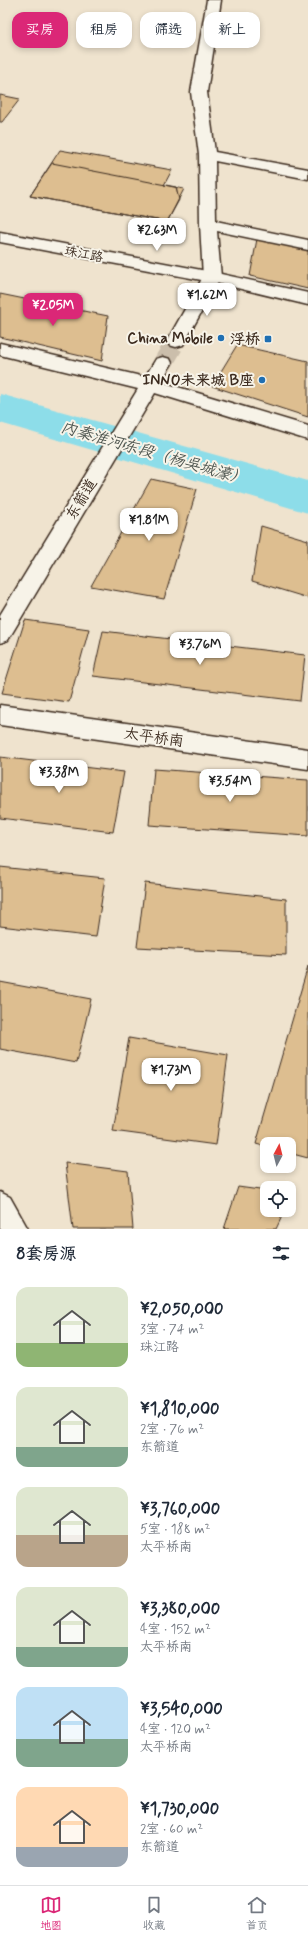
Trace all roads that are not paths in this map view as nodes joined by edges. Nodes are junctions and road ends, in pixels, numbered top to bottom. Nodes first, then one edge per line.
1 (214, 0) edge
2 (207, 155) junction
3 (308, 174) edge
4 (208, 224) junction
5 (0, 237) edge
6 (308, 245) edge
7 (212, 277) junction
8 (308, 299) edge
9 (176, 341) tunnel mouth
10 (0, 349) edge
11 (163, 363) tunnel mouth
12 (150, 385) junction
13 (308, 433) edge
14 (0, 634) edge
15 (0, 715) edge
16 (308, 759) edge
17 (0, 1207) edge
18 (13, 1229) edge

1 - 2 street
2 - 3 street
2 - 4 street
4 - 6 street
4 - 7 street
5 - 7 street, 珠江路
7 - 8 street, 珠江路
7 - 9 street
10 - 12 street
11 - 12 street, 东箭道
12 - 13 street
12 - 14 street, 东箭道
15 - 16 street, 太平桥南
17 - 18 street

